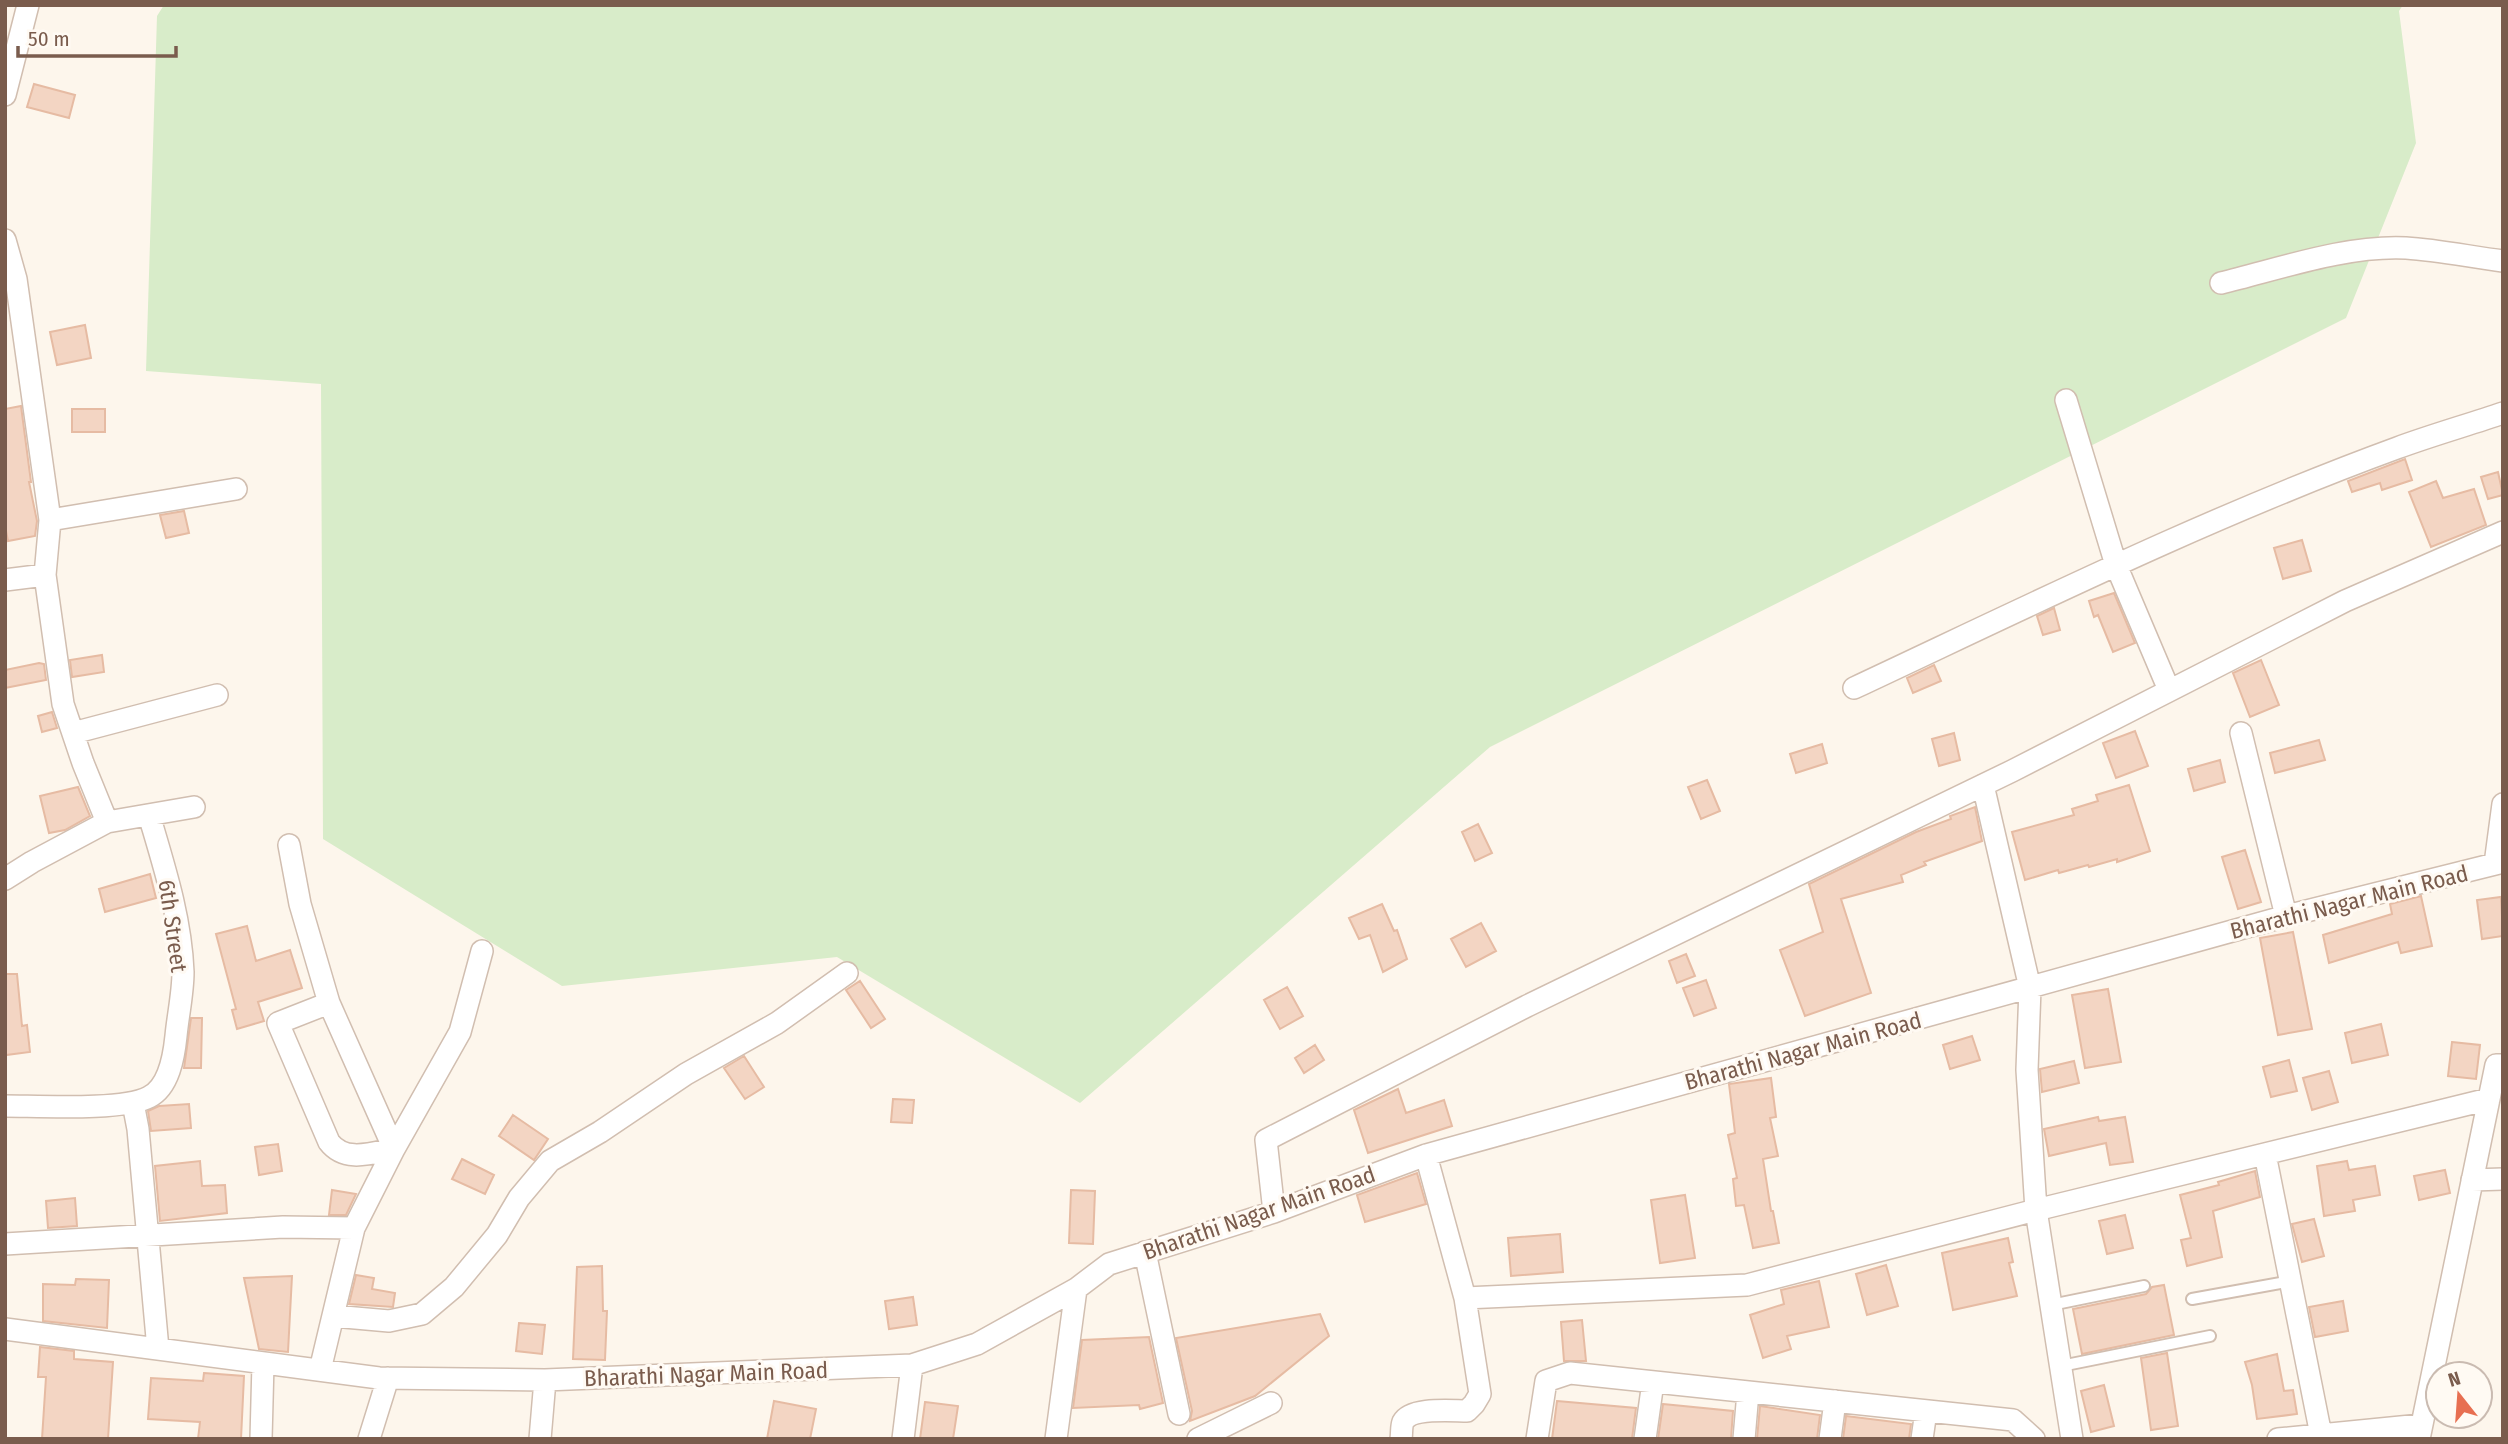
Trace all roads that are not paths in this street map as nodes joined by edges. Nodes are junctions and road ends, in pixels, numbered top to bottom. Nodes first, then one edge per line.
1 (28, 5) edge
2 (5, 95) edge
3 (5, 240) edge
4 (2503, 261) edge
5 (2221, 283) dead end
6 (2066, 400) dead end
7 (2503, 413) edge
8 (236, 489) dead end
9 (50, 520) junction
10 (2503, 532) edge
11 (2116, 565) junction
12 (45, 575) junction
13 (5, 580) edge
14 (1854, 688) dead end
15 (2169, 690) junction
16 (217, 695) dead end
17 (73, 733) junction
18 (2241, 733) dead end
19 (1983, 785) junction
20 (2503, 804) edge
21 (194, 807) dead end
22 (149, 815) junction
23 (107, 822) junction
24 (289, 845) dead end
25 (2499, 863) edge
26 (5, 879) edge
27 (2286, 916) junction
28 (482, 951) dead end
29 (847, 973) dead end
30 (2030, 988) junction
31 (328, 1003) junction
32 (2503, 1065) edge
33 (2489, 1099) junction
34 (134, 1103) junction
35 (5, 1106) edge
36 (394, 1149) junction
37 (2265, 1154) junction
38 (1426, 1155) junction
39 (2503, 1179) edge
40 (2472, 1180) junction
41 (2036, 1210) junction
42 (1274, 1212) junction
43 (354, 1228) junction
44 (148, 1236) junction
45 (5, 1244) edge
46 (1144, 1252) junction
47 (2291, 1281) junction
48 (2144, 1286) dead end
49 (1076, 1289) junction
50 (1465, 1298) junction
51 (2192, 1299) dead end
52 (2051, 1305) junction
53 (333, 1316) junction
54 (5, 1329) edge
55 (2210, 1336) dead end
56 (158, 1349) junction
57 (263, 1363) junction
58 (912, 1365) junction
59 (2061, 1366) junction
60 (320, 1370) junction
61 (388, 1378) junction
62 (545, 1380) junction
63 (1653, 1382) junction
64 (1748, 1392) junction
65 (1835, 1401) junction
66 (1271, 1403) dead end
67 (1926, 1410) junction
68 (1179, 1414) dead end
69 (2420, 1432) edge
70 (2322, 1435) junction
71 (261, 1439) edge
72 (369, 1439) edge
73 (540, 1439) edge
74 (902, 1439) edge
75 (1056, 1439) edge
76 (1198, 1439) edge
77 (1401, 1439) edge
78 (1537, 1439) edge
79 (1645, 1439) edge
80 (1744, 1439) edge
81 (1830, 1439) edge
82 (1922, 1439) edge
83 (2034, 1439) edge
84 (2072, 1439) edge
85 (2278, 1439) edge

1 - 2 street
3 - 9 street
4 - 5 street
6 - 11 street
7 - 11 street
8 - 9 street
9 - 12 street
10 - 15 street
11 - 14 street
11 - 15 street
12 - 13 street
12 - 17 street
15 - 19 street
16 - 17 street
17 - 23 street
18 - 27 street
19 - 30 street
19 - 42 street
20 - 25 street
21 - 22 street
22 - 23 street
22 - 34 street, 6th Street
23 - 26 street
24 - 31 street
25 - 27 street, Bharathi Nagar Main Road
27 - 30 street, Bharathi Nagar Main Road
28 - 36 street
29 - 53 street
30 - 38 street, Bharathi Nagar Main Road
30 - 41 street
31 - 36 street
31 - 36 street
32 - 33 street
33 - 37 street
33 - 40 street
34 - 35 street
34 - 44 street
36 - 43 street
37 - 41 street
37 - 47 street
38 - 42 street, Bharathi Nagar Main Road
38 - 50 street
39 - 40 street
40 - 69 street
41 - 50 street
41 - 52 street
42 - 46 street, Bharathi Nagar Main Road
43 - 44 street
43 - 53 street
44 - 45 street
44 - 56 street
46 - 49 street, Bharathi Nagar Main Road
46 - 68 street
47 - 51 lane
47 - 70 street
48 - 52 lane
49 - 58 street, Bharathi Nagar Main Road
49 - 75 street
50 - 77 street
52 - 59 street
53 - 60 street
54 - 56 street, Bharathi Nagar Main Road
55 - 59 lane
56 - 57 street, Bharathi Nagar Main Road
57 - 60 street, Bharathi Nagar Main Road
57 - 71 street
58 - 62 street, Bharathi Nagar Main Road
58 - 74 street
59 - 84 street
60 - 61 street, Bharathi Nagar Main Road
61 - 62 street, Bharathi Nagar Main Road
61 - 72 street
62 - 73 street
63 - 64 street
63 - 78 street
63 - 79 street
64 - 65 street
64 - 80 street
65 - 67 street
65 - 81 street
66 - 76 street
67 - 82 street
67 - 83 street
69 - 70 street
70 - 85 street

